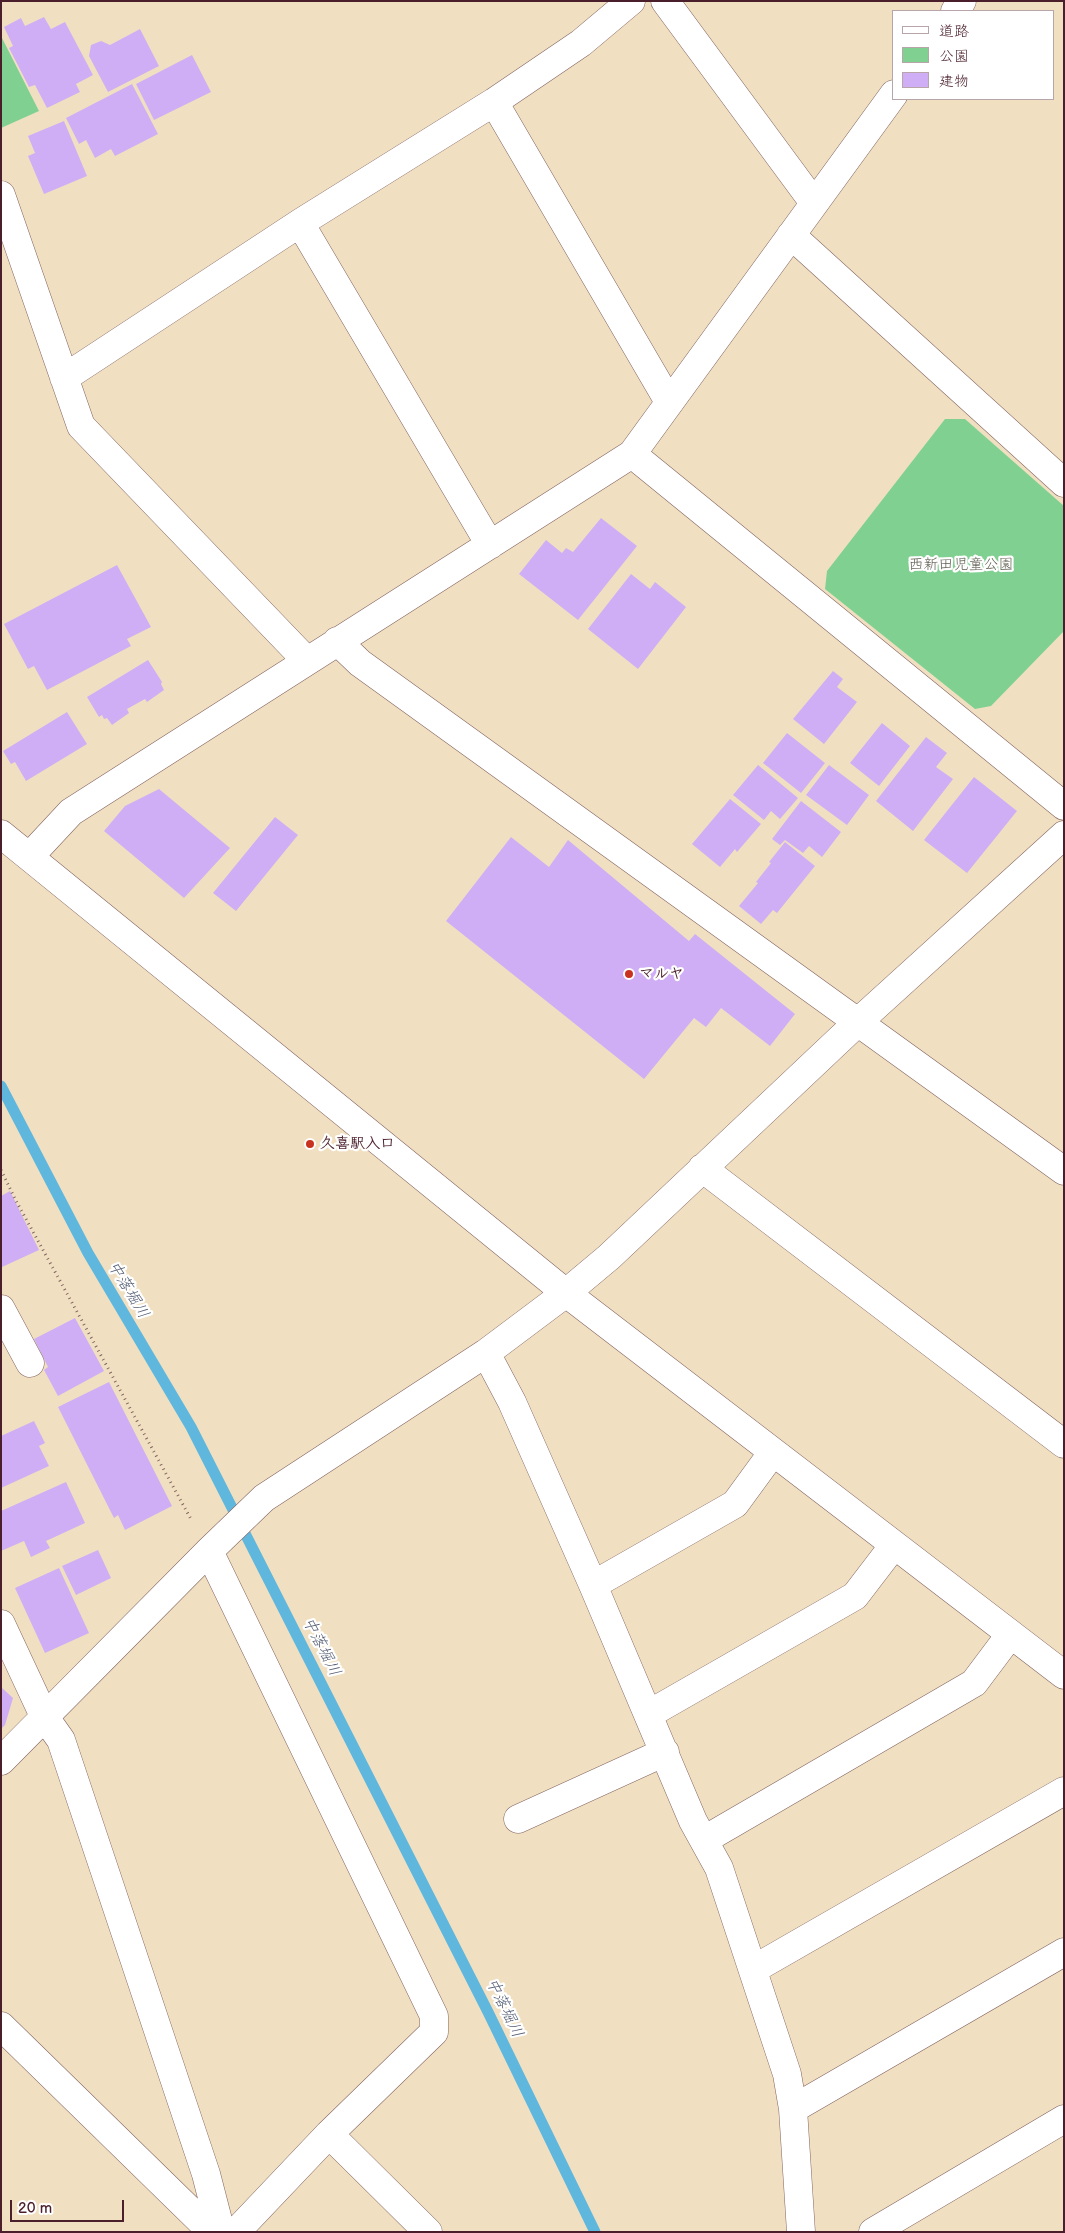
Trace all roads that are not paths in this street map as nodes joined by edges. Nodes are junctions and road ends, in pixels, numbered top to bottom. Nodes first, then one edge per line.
1 (631, 1) edge
2 (665, 1) edge
3 (892, 97) edge
4 (494, 102) junction
5 (1, 195) edge
6 (814, 203) junction
7 (300, 223) junction
8 (791, 235) junction
9 (64, 378) junction
10 (669, 402) junction
11 (632, 454) junction
12 (1064, 483) edge
13 (490, 545) junction
14 (337, 641) junction
15 (306, 660) junction
16 (1064, 806) edge
17 (1, 834) edge
18 (1064, 835) edge
19 (30, 856) junction
20 (857, 1023) junction
21 (702, 1168) junction
22 (1064, 1171) edge
23 (566, 1293) junction
24 (1, 1309) edge
25 (486, 1353) junction
26 (30, 1363) dead end
27 (1064, 1444) edge
28 (773, 1452) junction
29 (894, 1545) junction
30 (213, 1547) junction
31 (593, 1585) junction
32 (1, 1624) edge
33 (1010, 1634) junction
34 (1064, 1676) edge
35 (649, 1714) junction
36 (44, 1716) junction
37 (665, 1752) junction
38 (1, 1761) edge
39 (1064, 1791) edge
40 (518, 1819) dead end
41 (704, 1840) junction
42 (1064, 1952) edge
43 (754, 1969) junction
44 (1, 2026) edge
45 (793, 2109) junction
46 (1064, 2119) edge
47 (329, 2134) junction
48 (212, 2232) edge
49 (221, 2232) edge
50 (236, 2232) edge
51 (428, 2232) edge
52 (801, 2232) edge
53 (873, 2232) edge

1 - 4 street
2 - 6 street
3 - 6 street
4 - 7 street
4 - 10 street
5 - 9 street
6 - 8 street
7 - 9 street
7 - 13 street
8 - 10 street
8 - 12 street
9 - 15 street
10 - 11 street
11 - 13 street
11 - 16 street
13 - 14 street
14 - 15 street
14 - 20 street
15 - 19 street
17 - 19 street
18 - 20 street
19 - 23 street
20 - 21 street
20 - 22 street
21 - 23 street
21 - 27 street
23 - 25 street
23 - 28 street
24 - 26 street
25 - 30 street
25 - 31 street
28 - 29 street
28 - 31 street
29 - 33 street
29 - 35 street
30 - 36 street
30 - 47 street
31 - 35 street
32 - 36 street
33 - 34 street
33 - 41 street
35 - 37 street
36 - 38 street
36 - 49 street
37 - 40 street
37 - 41 street
39 - 43 street
41 - 43 street
42 - 45 street
43 - 45 street
44 - 48 street
45 - 52 street
46 - 53 street
47 - 50 street
47 - 51 street

